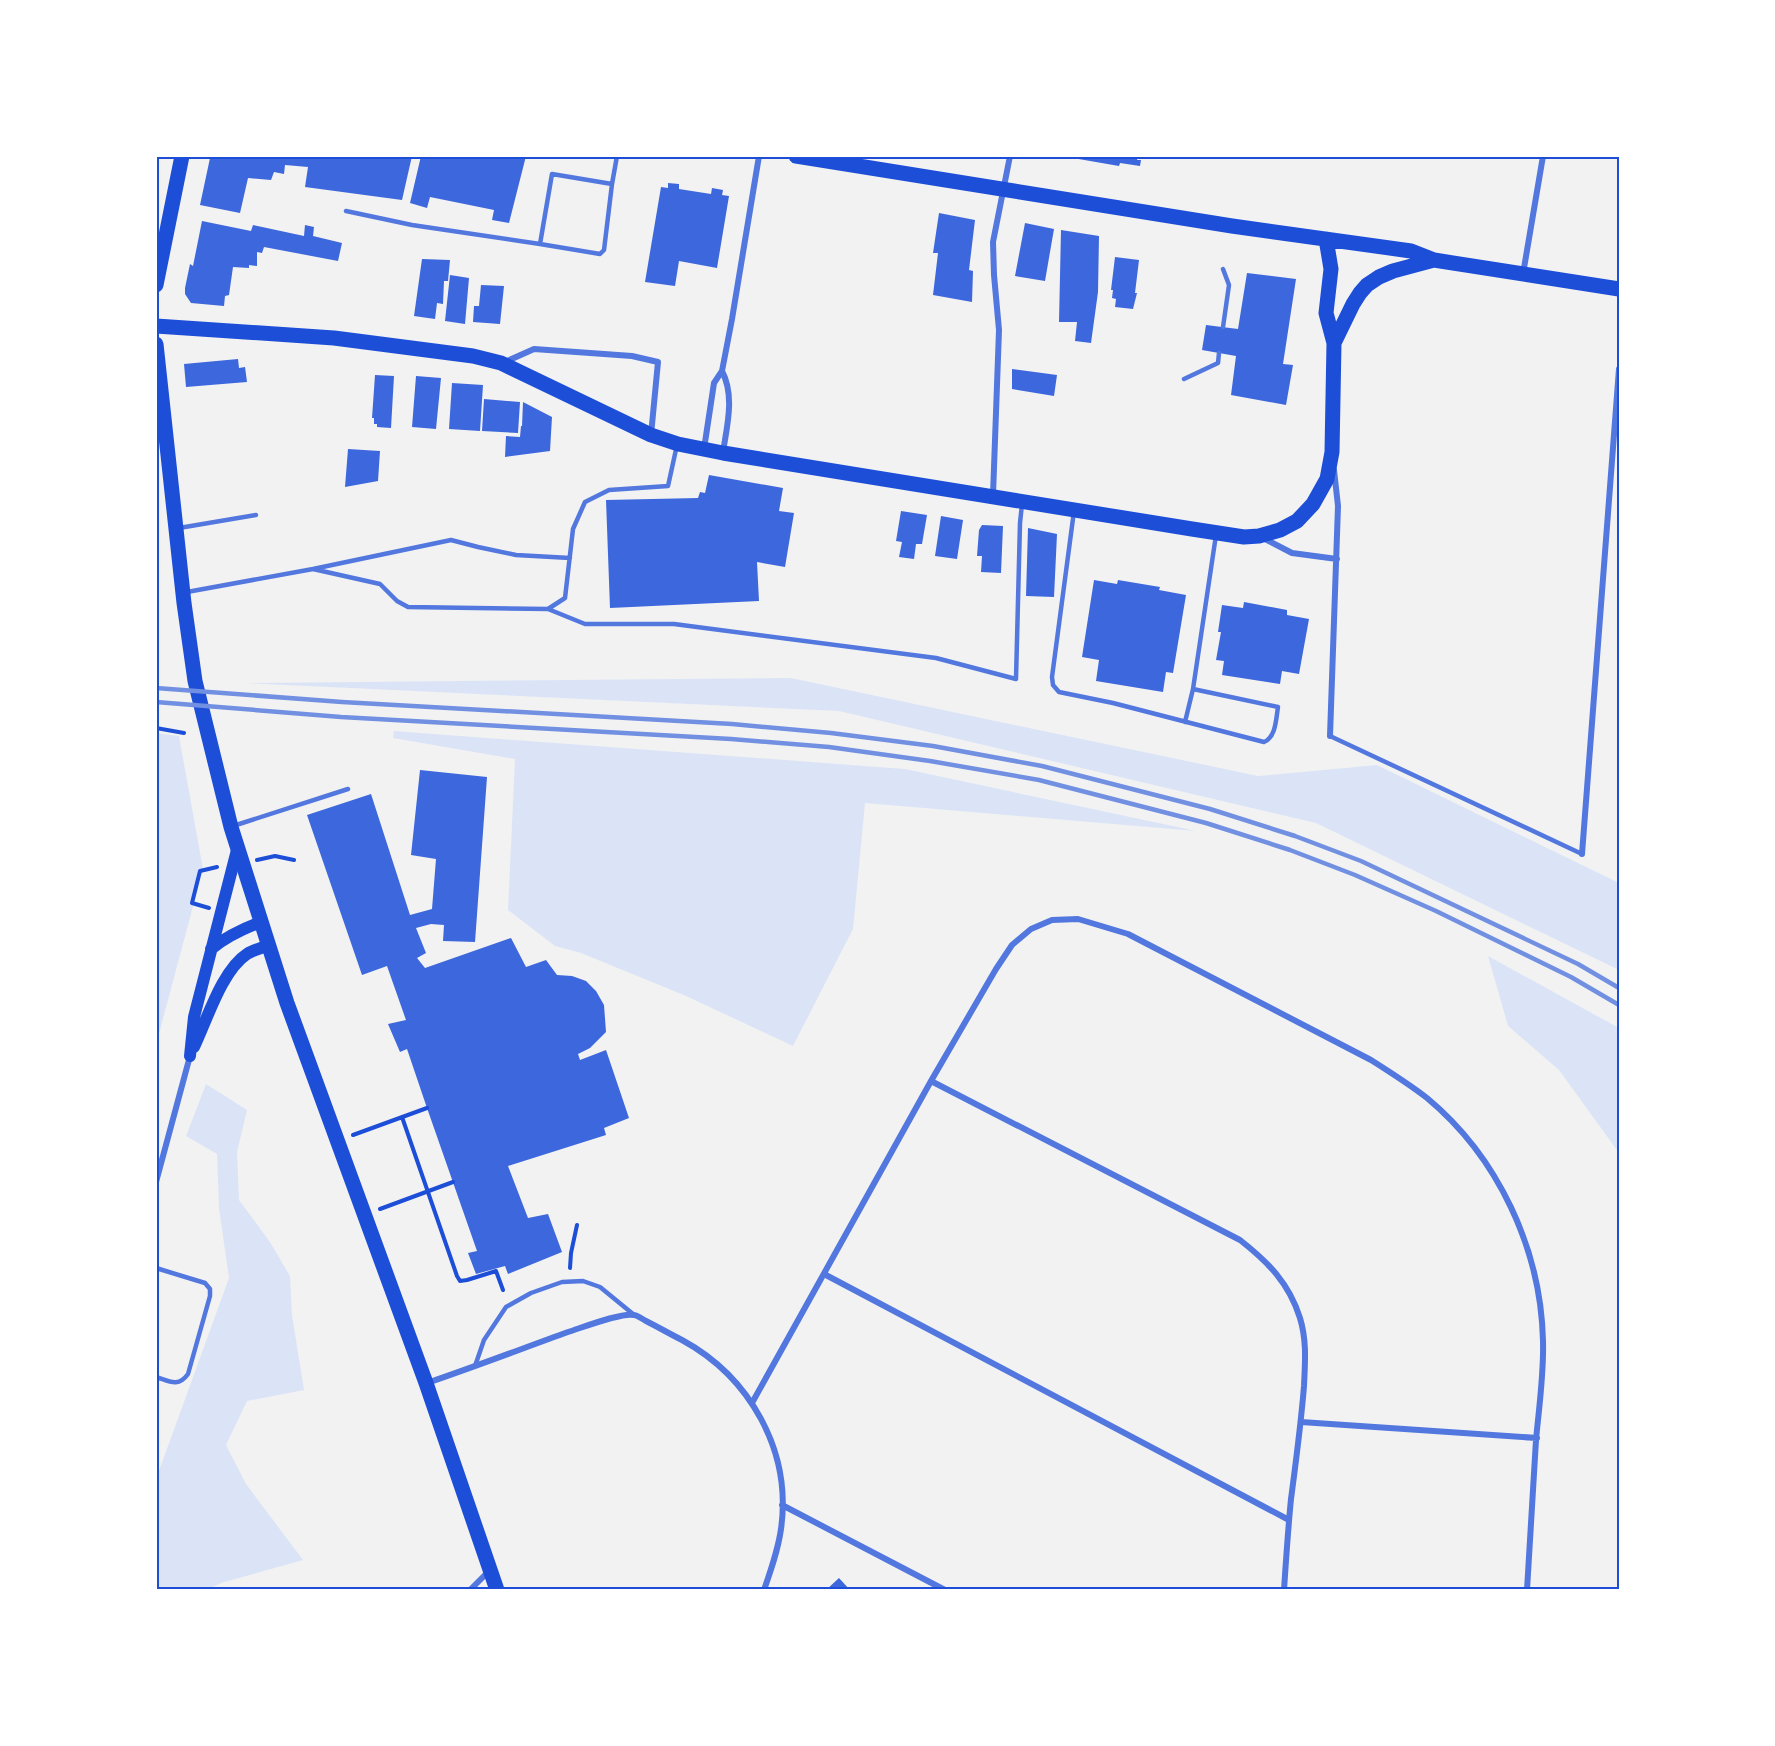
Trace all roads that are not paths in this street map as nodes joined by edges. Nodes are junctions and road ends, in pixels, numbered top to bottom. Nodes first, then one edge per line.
1 (182, 156) edge
2 (617, 156) edge
3 (759, 156) edge
4 (796, 156) edge
5 (1010, 156) edge
6 (1543, 156) edge
7 (612, 184) junction
8 (1004, 189) junction
9 (346, 212) dead end
10 (1326, 239) junction
11 (540, 244) junction
12 (1434, 260) junction
13 (1223, 269) dead end
14 (1523, 275) junction
15 (156, 285) edge
16 (1619, 289) edge
17 (156, 326) edge
18 (1223, 327) dead end
19 (1334, 343) junction
20 (156, 344) edge
21 (1219, 353) dead end
22 (501, 363) junction
23 (1619, 369) edge
24 (722, 371) junction
25 (1184, 379) dead end
26 (651, 435) junction
27 (678, 444) junction
28 (704, 449) junction
29 (1332, 452) junction
30 (723, 453) junction
31 (993, 496) junction
32 (1022, 501) junction
33 (1074, 509) junction
34 (256, 514) dead end
35 (176, 529) junction
36 (1216, 533) junction
37 (1259, 536) junction
38 (570, 558) junction
39 (1337, 559) junction
40 (312, 570) junction
41 (183, 593) junction
42 (548, 609) junction
43 (1193, 689) junction
44 (1185, 722) junction
45 (1330, 736) joint
46 (348, 789) dead end
47 (231, 827) junction
48 (237, 850) junction
49 (1582, 854) joint
50 (261, 922) junction
51 (268, 945) junction
52 (211, 949) junction
53 (190, 1056) junction
54 (931, 1081) junction
55 (156, 1182) edge
56 (156, 1268) edge
57 (824, 1274) junction
58 (633, 1314) junction
59 (475, 1366) junction
60 (156, 1377) edge
61 (426, 1383) junction
62 (752, 1403) junction
63 (1301, 1422) junction
64 (1537, 1438) junction
65 (782, 1505) junction
66 (1289, 1520) junction
67 (491, 1569) junction
68 (470, 1590) edge
69 (497, 1590) edge
70 (764, 1590) edge
71 (945, 1590) edge
72 (1284, 1590) edge
73 (1527, 1590) edge

1 - 15 main road
2 - 7 lane
3 - 24 street
4 - 8 main road
5 - 8 street
6 - 14 street
7 - 11 lane
7 - 11 lane
8 - 10 main road
8 - 31 street
9 - 11 lane
10 - 12 main road
10 - 19 main road
12 - 14 main road
12 - 19 main road
13 - 18 lane
14 - 16 main road
17 - 22 main road
19 - 29 main road
20 - 35 main road
21 - 25 lane
22 - 26 main road
22 - 26 street
23 - 49 street
24 - 28 street
24 - 30 street
26 - 27 main road
27 - 28 main road
27 - 38 lane
28 - 30 main road
29 - 37 main road
29 - 39 street
30 - 31 main road
31 - 32 main road
32 - 33 main road
32 - 42 lane
33 - 36 main road
33 - 44 lane
34 - 35 lane
35 - 41 main road
36 - 37 main road
36 - 43 lane
37 - 39 street
38 - 40 lane
38 - 42 lane
39 - 45 street
40 - 41 lane
40 - 42 lane
41 - 47 main road
43 - 44 lane
43 - 44 lane
45 - 49 lane
46 - 47 lane
47 - 48 main road
48 - 50 main road
48 - 52 main road
50 - 51 main road
50 - 52 main road
51 - 53 main road
51 - 61 main road
52 - 53 main road
53 - 55 street
54 - 57 street
54 - 63 street
54 - 64 street
56 - 60 lane
57 - 62 street
57 - 66 street
58 - 59 street
58 - 59 lane
58 - 62 street
59 - 61 street
61 - 67 main road
62 - 65 street
63 - 64 street
63 - 66 street
64 - 73 street
65 - 70 street
65 - 71 street
66 - 72 street
67 - 68 street
67 - 69 main road

